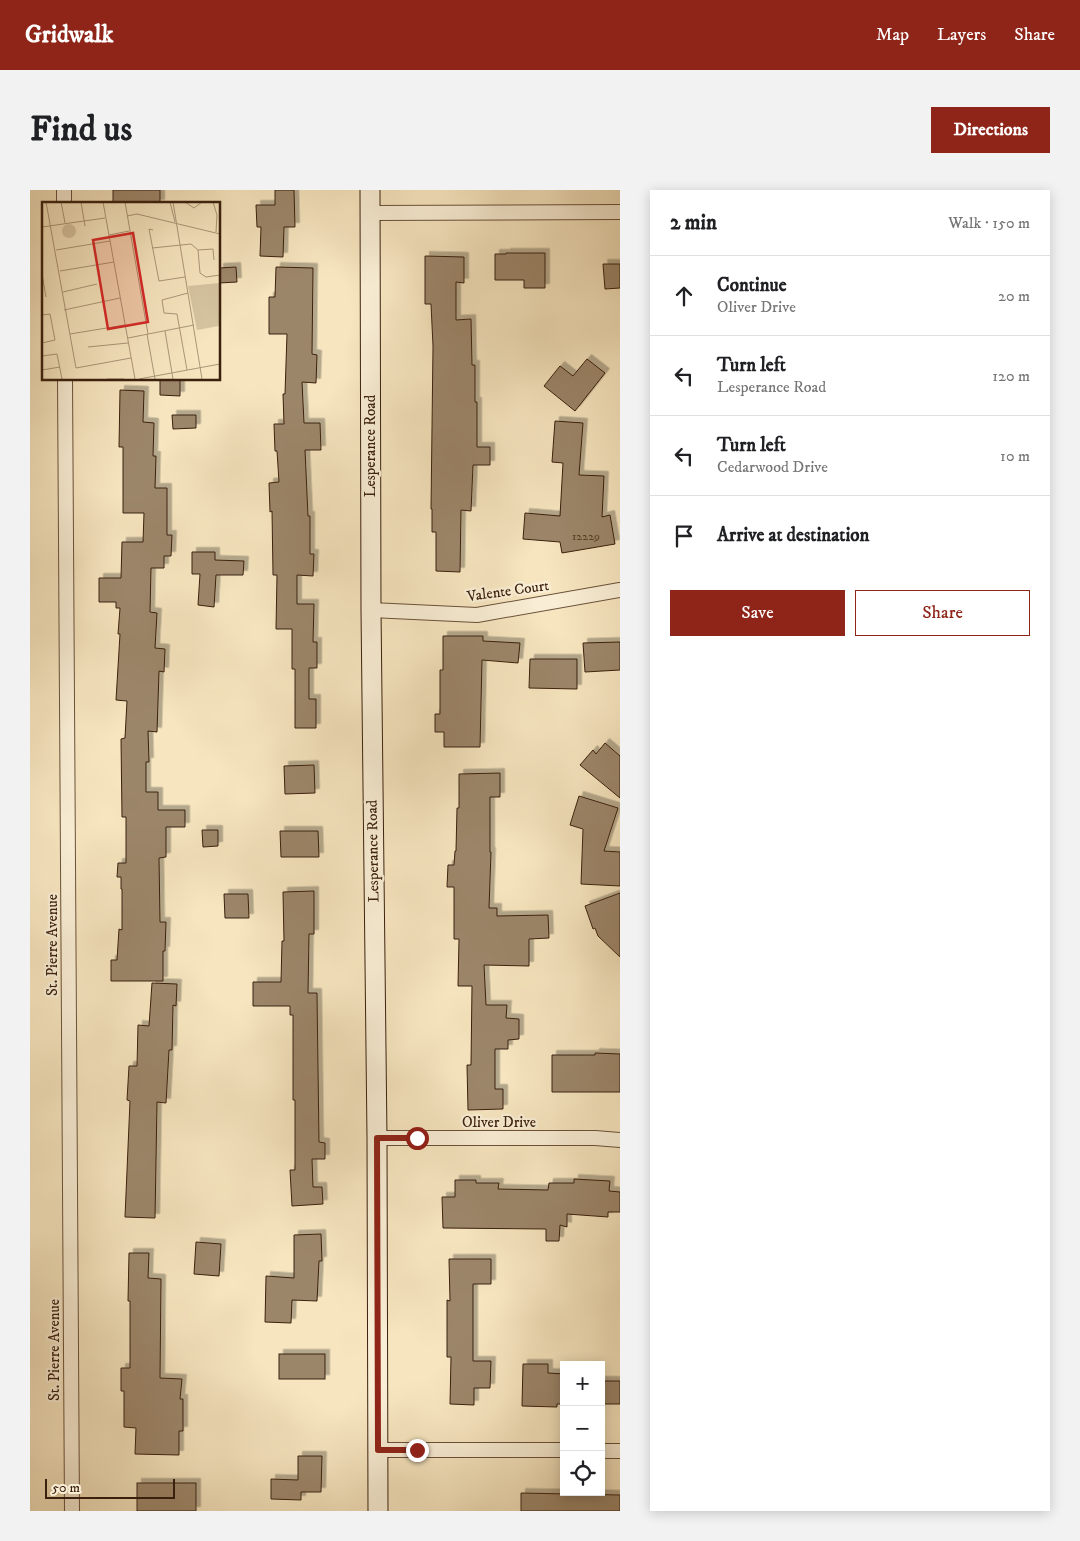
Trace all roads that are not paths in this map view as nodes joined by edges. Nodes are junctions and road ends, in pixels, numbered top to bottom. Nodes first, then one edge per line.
1 (370, 190) edge
2 (620, 212) edge
3 (370, 213) junction
4 (65, 380) edge
5 (620, 590) edge
6 (371, 610) junction
7 (377, 1138) junction
8 (620, 1140) edge
9 (378, 1450) junction
10 (560, 1450) edge
11 (605, 1450) edge
12 (620, 1451) edge
13 (72, 1511) edge
14 (378, 1511) edge

1 - 3 main road, Lesperance Road
2 - 3 street
3 - 6 main road, Lesperance Road
4 - 13 street, St. Pierre Avenue
5 - 6 street, Valente Court
6 - 7 main road, Lesperance Road
7 - 8 street, Oliver Drive
7 - 9 main road, Lesperance Road
9 - 10 street
9 - 14 main road, Lesperance Road
11 - 12 street

